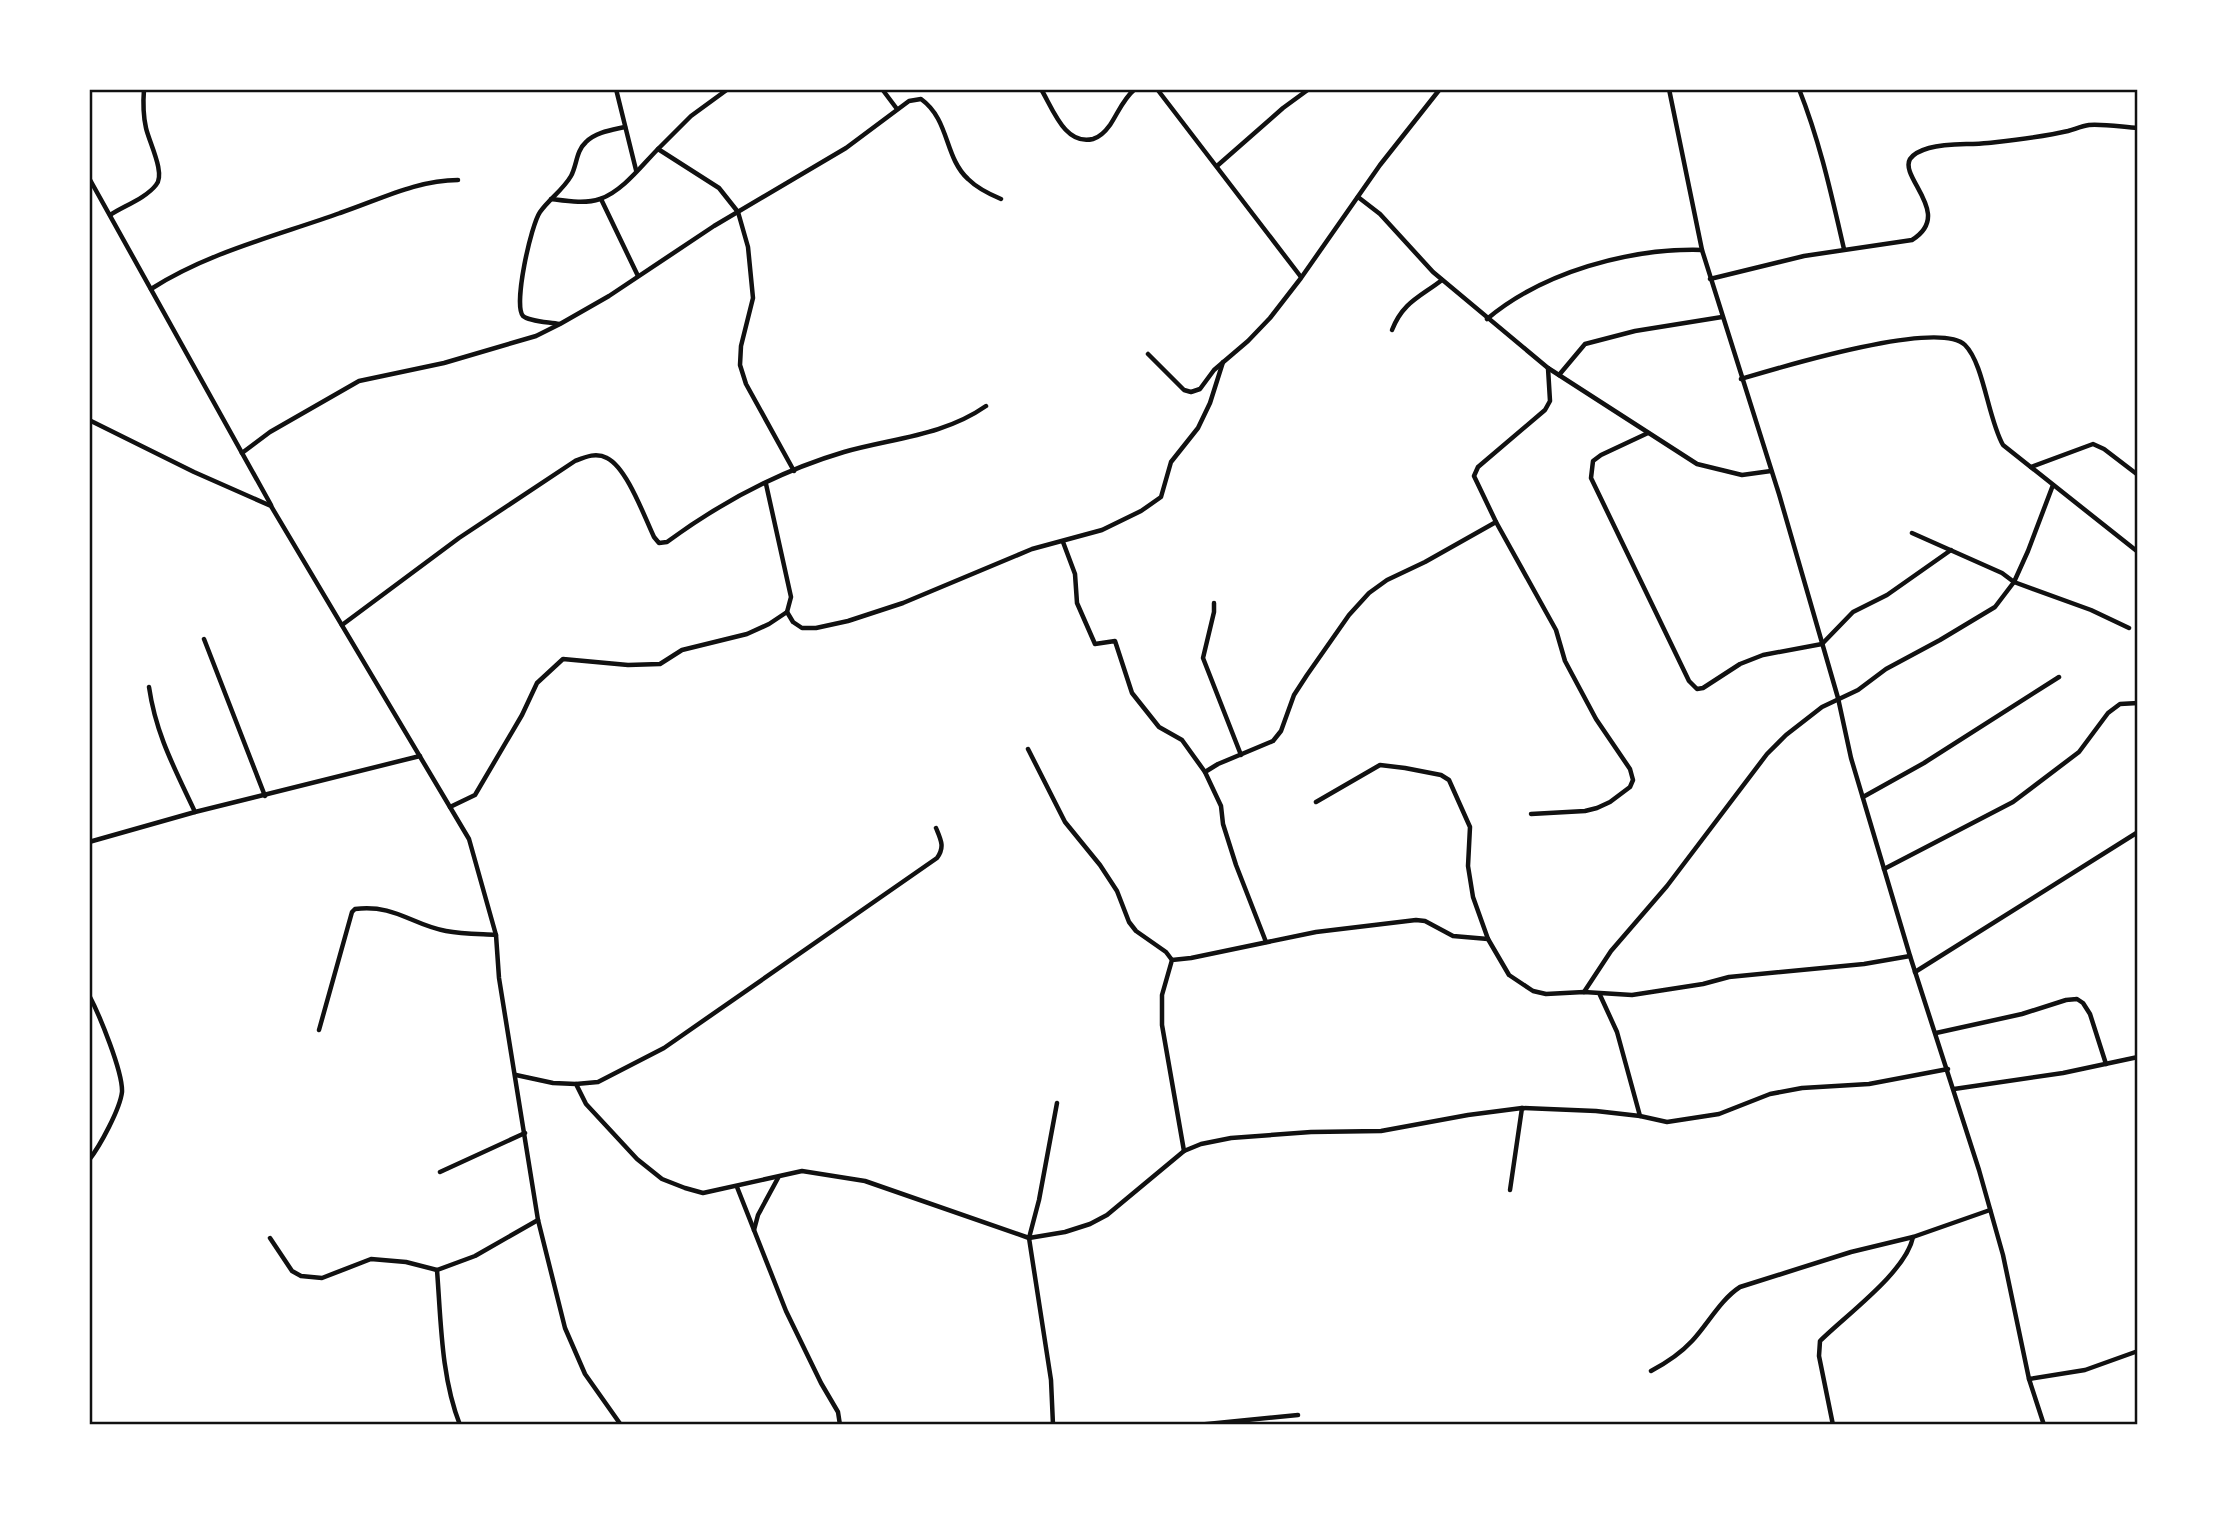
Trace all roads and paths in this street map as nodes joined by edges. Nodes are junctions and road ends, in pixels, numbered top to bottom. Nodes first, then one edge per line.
1 (144, 89) edge
2 (616, 89) edge
3 (728, 89) edge
4 (882, 89) edge
5 (1041, 89) edge
6 (1135, 89) edge
7 (1157, 89) edge
8 (1309, 89) edge
9 (1440, 89) edge
10 (1669, 89) edge
11 (1799, 89) edge
12 (897, 109) junction
13 (625, 127) junction
14 (2138, 128) edge
15 (658, 149) junction
16 (1217, 166) junction
17 (636, 171) junction
18 (89, 178) edge
19 (458, 180) dead end
20 (1358, 197) junction
21 (550, 199) junction
22 (601, 199) junction
23 (1001, 199) dead end
24 (738, 212) junction
25 (110, 215) junction
26 (1844, 249) junction
27 (1702, 250) junction
28 (638, 276) junction
29 (1301, 278) junction
30 (1710, 278) junction
31 (1442, 280) junction
32 (151, 289) junction
33 (1722, 317) junction
34 (1488, 319) junction
35 (560, 324) junction
36 (1392, 330) dead end
37 (1149, 354) dead end
38 (1223, 362) junction
39 (1548, 368) junction
40 (1559, 375) junction
41 (1741, 379) junction
42 (986, 406) dead end
43 (89, 420) edge
44 (1648, 433) junction
45 (242, 453) junction
46 (2030, 467) junction
47 (794, 471) junction
48 (1771, 471) junction
49 (2138, 475) edge
50 (766, 484) junction
51 (2053, 485) junction
52 (271, 506) junction
53 (1496, 522) junction
54 (1912, 533) dead end
55 (1063, 542) junction
56 (1951, 550) junction
57 (2138, 552) edge
58 (2014, 582) junction
59 (1214, 603) dead end
60 (787, 612) junction
61 (342, 625) junction
62 (2129, 628) dead end
63 (204, 639) dead end
64 (1822, 644) junction
65 (2059, 677) dead end
66 (149, 687) dead end
67 (1838, 698) junction
68 (2138, 703) edge
69 (1028, 749) dead end
70 (1241, 755) junction
71 (420, 756) junction
72 (1205, 772) junction
73 (265, 796) junction
74 (1863, 797) junction
75 (1316, 802) dead end
76 (450, 807) junction
77 (195, 812) junction
78 (1531, 814) dead end
79 (936, 828) dead end
80 (2138, 832) edge
81 (89, 842) edge
82 (1884, 869) junction
83 (496, 936) junction
84 (1488, 939) junction
85 (1266, 942) junction
86 (1910, 956) junction
87 (1172, 960) junction
88 (1915, 972) junction
89 (1584, 992) junction
90 (89, 995) edge
91 (1600, 995) junction
92 (319, 1030) dead end
93 (1936, 1033) junction
94 (2138, 1057) edge
95 (2106, 1064) junction
96 (1948, 1069) junction
97 (516, 1075) junction
98 (576, 1084) junction
99 (1954, 1089) junction
100 (1057, 1104) dead end
101 (1522, 1108) junction
102 (1640, 1116) junction
103 (525, 1133) junction
104 (1184, 1151) junction
105 (89, 1160) edge
106 (440, 1171) dead end
107 (779, 1177) junction
108 (737, 1187) junction
109 (1510, 1190) dead end
110 (1990, 1210) junction
111 (538, 1220) junction
112 (754, 1231) junction
113 (1913, 1237) junction
114 (270, 1238) dead end
115 (1029, 1238) junction
116 (437, 1270) junction
117 (2138, 1351) edge
118 (1651, 1371) dead end
119 (2029, 1379) junction
120 (1298, 1415) dead end
121 (460, 1425) edge
122 (621, 1425) edge
123 (840, 1425) edge
124 (1053, 1425) edge
125 (1197, 1425) edge
126 (1833, 1425) edge
127 (2044, 1425) edge

1 - 25 street
2 - 13 street
3 - 15 street
4 - 12 street
5 - 6 street
7 - 16 street
8 - 16 street
9 - 20 street
10 - 27 street
11 - 26 street
12 - 23 street
12 - 24 street
13 - 17 street
13 - 21 street
14 - 26 street
15 - 17 street
15 - 24 street
16 - 29 street
17 - 22 street
18 - 25 street
19 - 32 street
20 - 29 street
20 - 31 street
21 - 22 street
21 - 35 street
22 - 28 street
24 - 28 street
24 - 47 street
25 - 32 street
26 - 30 street
27 - 30 street
27 - 34 street
28 - 35 street
29 - 38 street
30 - 33 street
31 - 34 street
31 - 36 street
32 - 45 street
33 - 40 street
33 - 41 street
34 - 39 street
35 - 45 street
37 - 38 street
38 - 55 street
39 - 40 street
39 - 53 street
40 - 44 street
41 - 46 street
41 - 48 street
42 - 47 street
43 - 52 street
44 - 48 street
44 - 64 street
45 - 52 street
46 - 49 street
46 - 51 street
47 - 50 street
48 - 64 street
50 - 60 street
50 - 61 street
51 - 57 street
51 - 58 street
52 - 61 street
53 - 70 street
53 - 78 street
54 - 56 street
55 - 60 street
55 - 72 street
56 - 58 street
56 - 64 street
58 - 62 street
58 - 67 street
59 - 70 street
60 - 76 street
61 - 71 street
63 - 73 street
64 - 67 street
65 - 74 street
66 - 77 street
67 - 74 street
67 - 89 street
68 - 82 street
69 - 87 street
70 - 72 street
71 - 73 street
71 - 76 street
72 - 85 street
73 - 77 street
74 - 82 street
75 - 84 street
76 - 83 street
77 - 81 street
79 - 98 street
80 - 88 street
82 - 86 street
83 - 92 street
83 - 97 street
84 - 85 street
84 - 89 street
85 - 87 street
86 - 88 street
86 - 91 street
87 - 104 street
88 - 93 street
89 - 91 street
90 - 105 street
91 - 102 street
93 - 95 street
93 - 96 street
94 - 95 street
95 - 99 street
96 - 99 street
96 - 102 street
97 - 98 street
97 - 103 street
98 - 108 street
99 - 110 street
100 - 115 street
101 - 102 street
101 - 104 street
101 - 109 street
103 - 106 street
103 - 111 street
104 - 115 street
107 - 108 street
107 - 112 street
107 - 115 street
108 - 112 street
110 - 113 street
110 - 119 street
111 - 116 street
111 - 122 street
112 - 123 street
113 - 118 street
113 - 126 street
114 - 116 street
115 - 124 street
116 - 121 street
117 - 119 street
119 - 127 street
120 - 125 street

